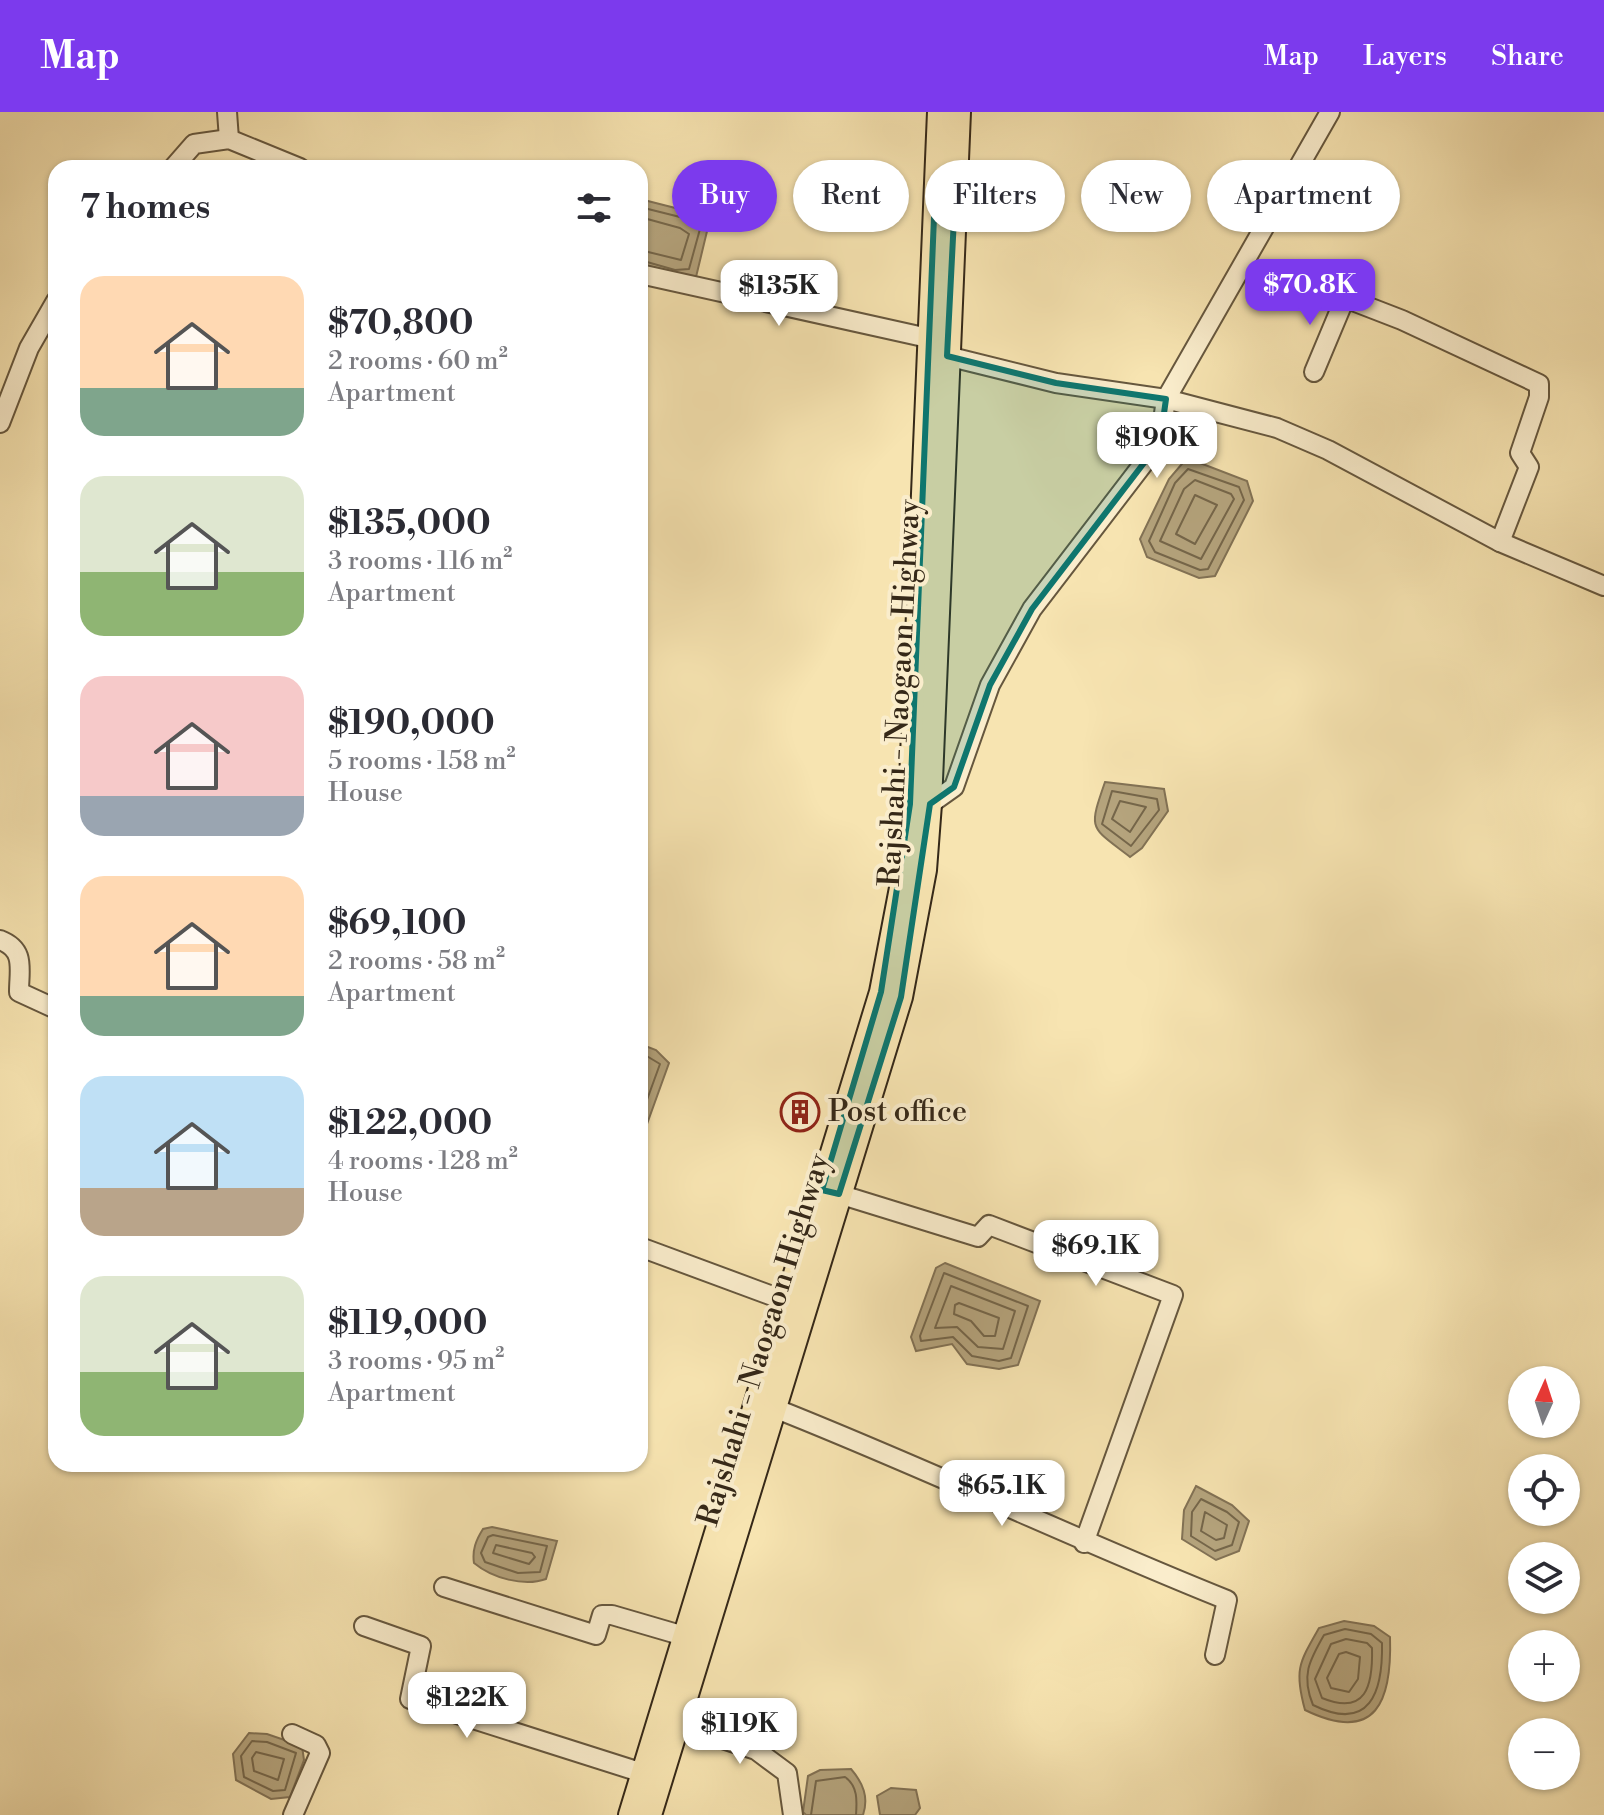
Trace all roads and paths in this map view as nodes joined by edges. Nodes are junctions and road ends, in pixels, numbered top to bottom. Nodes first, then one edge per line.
1 (227, 112) edge
2 (939, 112) edge
3 (959, 112) edge
4 (1330, 112) edge
5 (229, 139) junction
6 (180, 160) edge
7 (280, 160) edge
8 (941, 160) edge
9 (952, 160) edge
10 (942, 232) edge
11 (944, 232) edge
12 (648, 276) edge
13 (1296, 279) dead end
14 (1345, 298) junction
15 (48, 315) edge
16 (928, 338) junction
17 (947, 356) junction
18 (1314, 372) dead end
19 (1166, 399) junction
20 (0, 423) edge
21 (932, 494) junction
22 (1500, 542) junction
23 (1604, 586) edge
24 (930, 804) junction
25 (0, 940) edge
26 (48, 1005) edge
27 (831, 1192) junction
28 (648, 1250) edge
29 (786, 1301) junction
30 (774, 1408) junction
31 (1084, 1543) junction
32 (444, 1587) dead end
33 (364, 1626) dead end
34 (684, 1636) junction
35 (1215, 1655) dead end
36 (677, 1724) junction
37 (292, 1734) dead end
38 (643, 1773) junction
39 (293, 1815) edge
40 (630, 1815) edge
41 (650, 1815) edge
42 (793, 1815) edge

1 - 5 street
2 - 8 main road, Rajshahi - Naogaon Highway
3 - 9 main road, Rajshahi - Naogaon Highway
4 - 19 street
5 - 6 street
5 - 7 street
10 - 16 main road, Rajshahi - Naogaon Highway
11 - 17 main road, Rajshahi - Naogaon Highway
12 - 16 street
13 - 14 street
14 - 18 street
14 - 22 street
15 - 20 street
16 - 21 main road, Rajshahi - Naogaon Highway
17 - 19 street
17 - 21 main road, Rajshahi - Naogaon Highway
19 - 22 street
19 - 24 street
21 - 24 main road, Rajshahi - Naogaon Highway
21 - 27 main road, Rajshahi - Naogaon Highway
22 - 23 street
24 - 27 main road, Rajshahi - Naogaon Highway
25 - 26 street
27 - 29 main road, Rajshahi - Naogaon Highway
27 - 30 main road, Rajshahi - Naogaon Highway
27 - 31 street
28 - 29 street
29 - 34 main road, Rajshahi - Naogaon Highway
30 - 31 street
30 - 36 main road, Rajshahi - Naogaon Highway
31 - 35 street
32 - 34 street
33 - 38 street
34 - 38 main road, Rajshahi - Naogaon Highway
36 - 41 main road, Rajshahi - Naogaon Highway
36 - 42 street
37 - 39 street
38 - 40 main road, Rajshahi - Naogaon Highway

